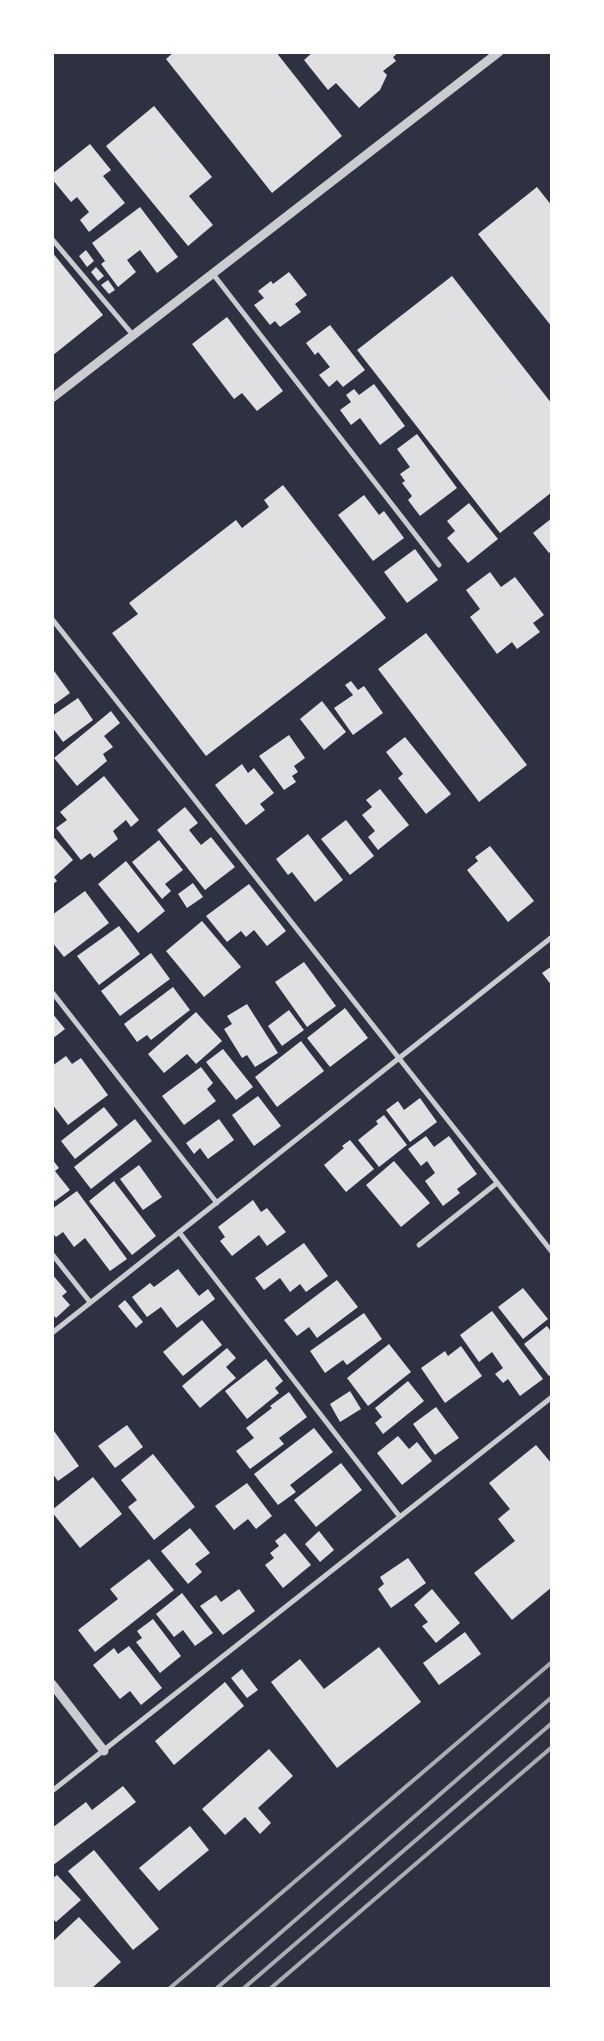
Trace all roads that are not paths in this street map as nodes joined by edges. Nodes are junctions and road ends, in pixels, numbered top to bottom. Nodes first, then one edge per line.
1 (499, 52) edge
2 (52, 239) edge
3 (213, 274) junction
4 (133, 335) junction
5 (52, 398) edge
6 (439, 565) dead end
7 (52, 620) edge
8 (552, 937) edge
9 (52, 992) edge
10 (399, 1058) junction
11 (497, 1183) junction
12 (217, 1203) junction
13 (179, 1232) junction
14 (419, 1245) dead end
15 (552, 1252) edge
16 (52, 1254) edge
17 (90, 1302) junction
18 (52, 1333) edge
19 (552, 1397) edge
20 (400, 1517) junction
21 (52, 1684) edge
22 (104, 1751) junction
23 (52, 1791) edge

1 - 3 street
2 - 4 street
3 - 4 street
3 - 6 street
4 - 5 street
7 - 10 street
8 - 10 street
9 - 12 street
10 - 11 street
10 - 12 street
11 - 14 street
11 - 15 street
12 - 13 street
13 - 17 street
13 - 20 street
16 - 17 street
17 - 18 street
19 - 20 street
20 - 22 street
21 - 22 street
22 - 23 street

